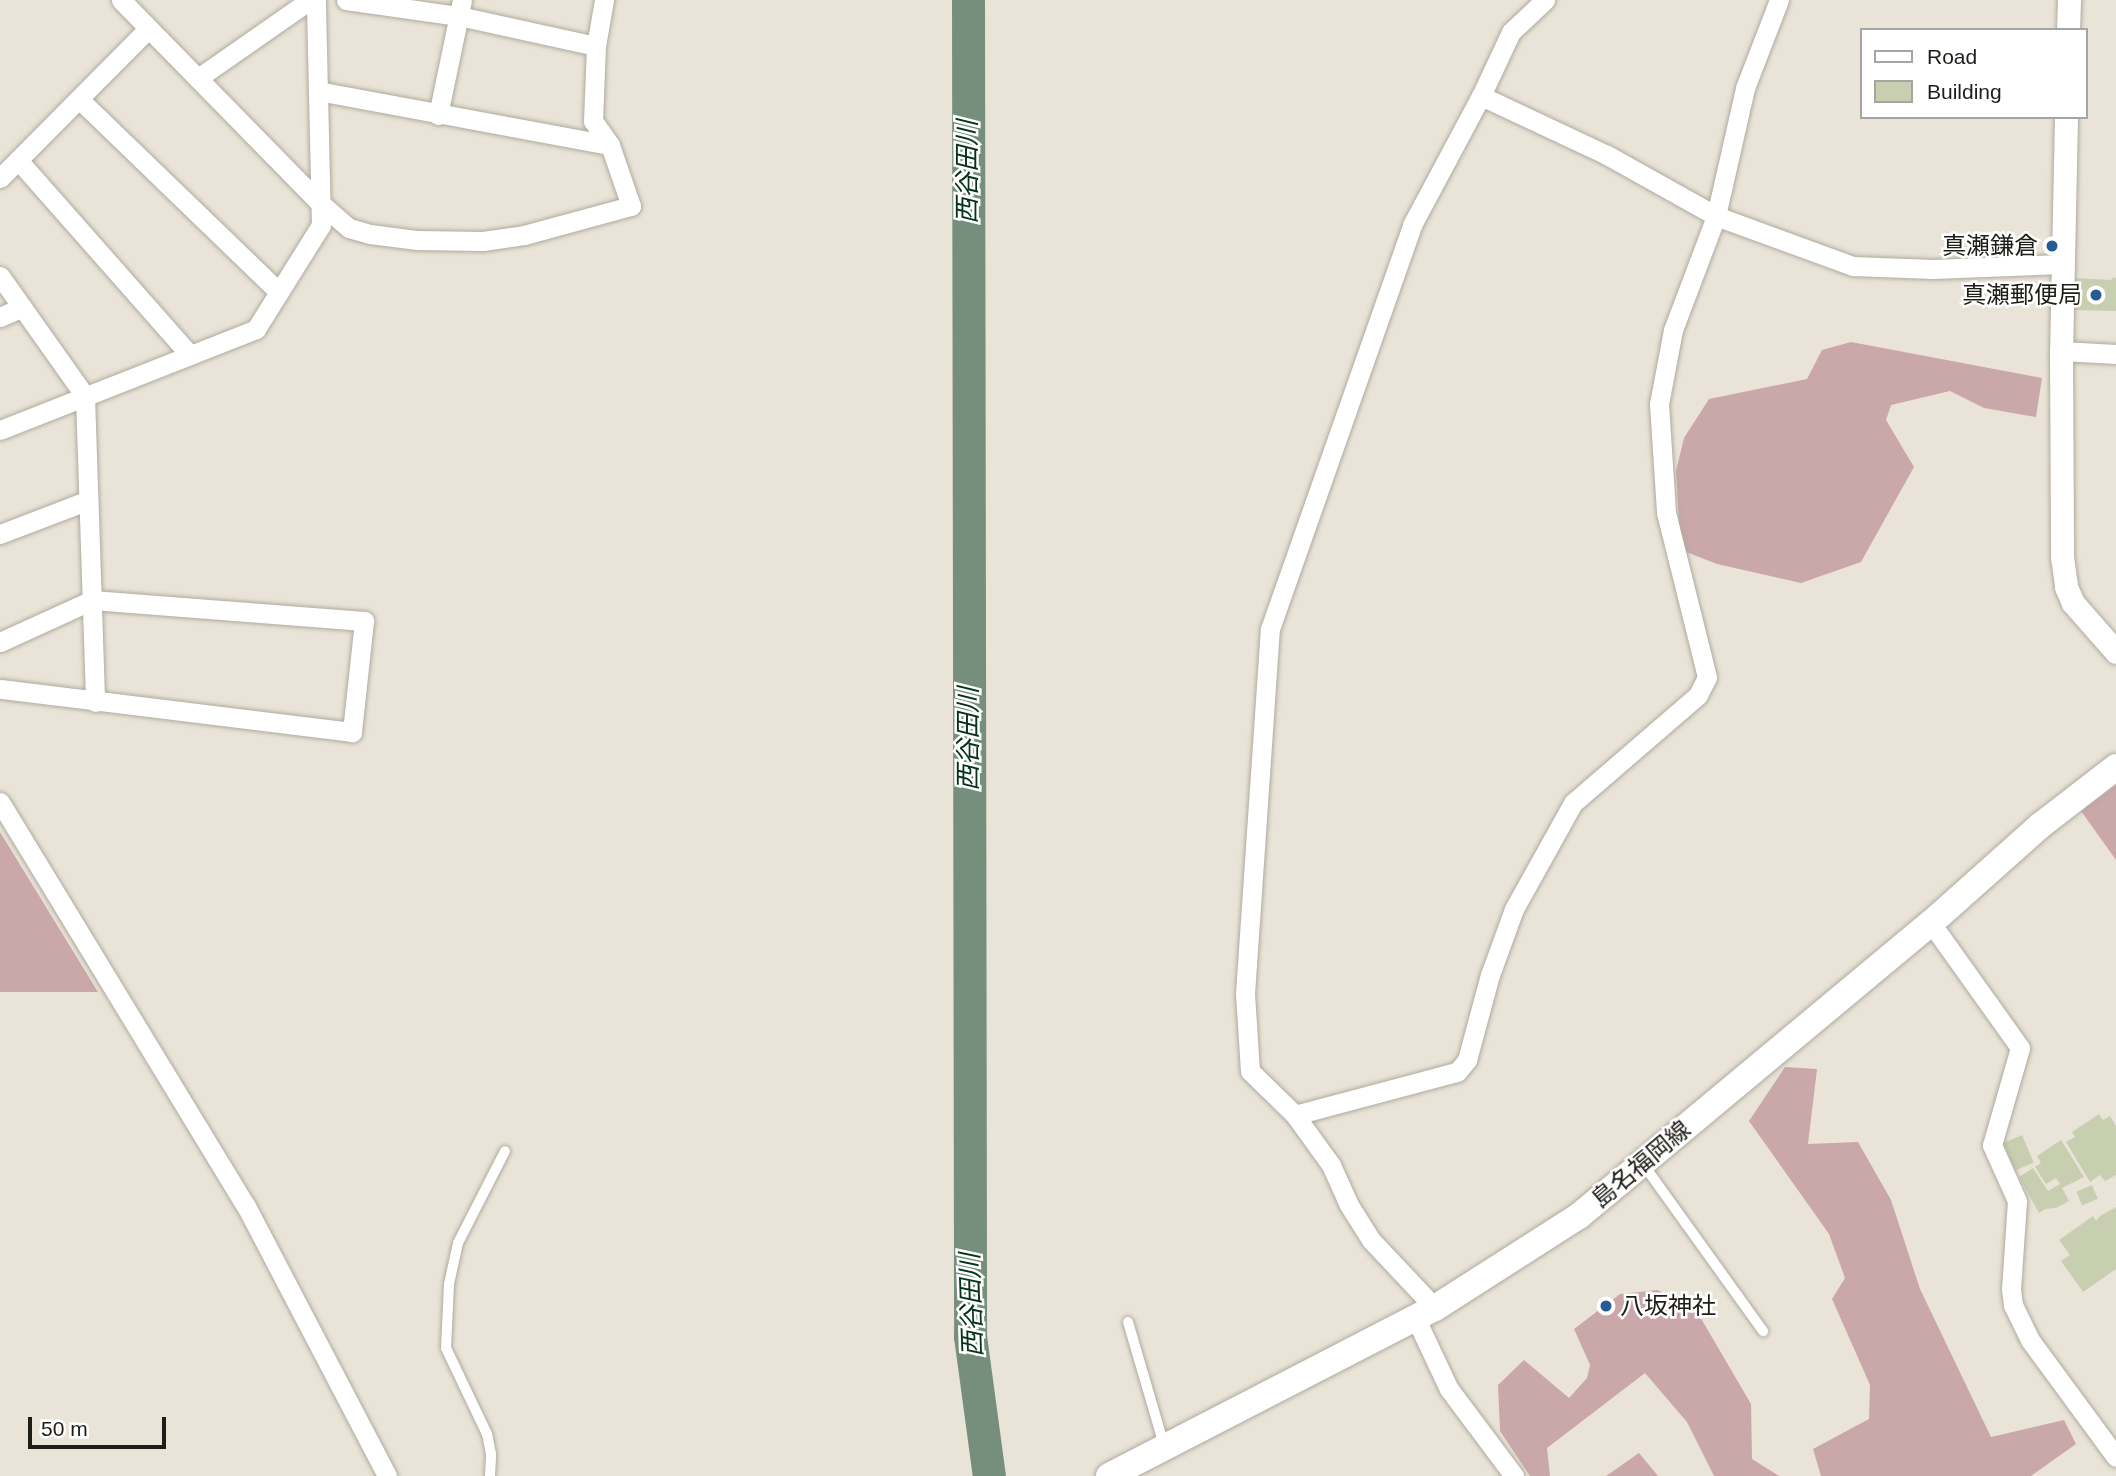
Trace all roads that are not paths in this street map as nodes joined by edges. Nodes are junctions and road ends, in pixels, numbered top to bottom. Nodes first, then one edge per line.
1 (310, 0) edge
2 (316, 0) edge
3 (346, 0) edge
4 (604, 0) edge
5 (1545, 0) edge
6 (1779, 0) edge
7 (2069, 0) edge
8 (128, 2) edge
9 (460, 8) edge
10 (149, 28) junction
11 (2068, 28) edge
12 (596, 46) junction
13 (198, 78) junction
14 (318, 92) junction
15 (1481, 96) junction
16 (79, 99) junction
17 (438, 115) junction
18 (2066, 119) edge
19 (610, 145) junction
20 (18, 160) junction
21 (0, 178) edge
22 (320, 203) junction
23 (1716, 216) junction
24 (2062, 264) junction
25 (0, 276) edge
26 (279, 292) junction
27 (22, 307) junction
28 (0, 317) edge
29 (2061, 351) junction
30 (2116, 354) edge
31 (190, 355) junction
32 (85, 396) junction
33 (0, 429) edge
34 (86, 501) junction
35 (0, 534) edge
36 (92, 600) junction
37 (0, 642) edge
38 (2116, 652) edge
39 (0, 689) edge
40 (95, 702) junction
41 (2116, 767) edge
42 (0, 802) edge
43 (1931, 923) junction
44 (1295, 1115) junction
45 (505, 1151) dead end
46 (1643, 1163) junction
47 (1425, 1314) junction
48 (1128, 1322) dead end
49 (1763, 1331) dead end
50 (1164, 1446) junction
51 (2116, 1457) edge
52 (387, 1476) edge
53 (490, 1476) edge
54 (1110, 1476) edge
55 (1514, 1476) edge

1 - 13 street
2 - 14 street
3 - 9 street
4 - 12 street
5 - 15 street
6 - 23 street
7 - 11 street
8 - 10 street
9 - 12 street
9 - 17 street
10 - 13 street
10 - 16 street
12 - 19 street
13 - 22 street
14 - 17 street
14 - 22 street
15 - 23 street
15 - 44 street
16 - 20 street
16 - 26 street
17 - 19 street
18 - 24 street
19 - 22 street
20 - 21 street
20 - 31 street
22 - 26 street
23 - 24 street
23 - 44 street
24 - 29 street
25 - 27 street
26 - 31 street
27 - 28 street
27 - 32 street
29 - 30 street
29 - 38 street
31 - 32 street
32 - 33 street
32 - 34 street
34 - 35 street
34 - 36 street
36 - 37 street
36 - 40 street
36 - 40 street
39 - 40 street
41 - 43 main road, 島名福岡線
42 - 52 street
43 - 46 main road, 島名福岡線
43 - 51 street
44 - 47 street
45 - 53 lane
46 - 47 main road, 島名福岡線
46 - 49 lane
47 - 50 main road, 島名福岡線
47 - 55 street
48 - 50 lane
50 - 54 main road, 島名福岡線

